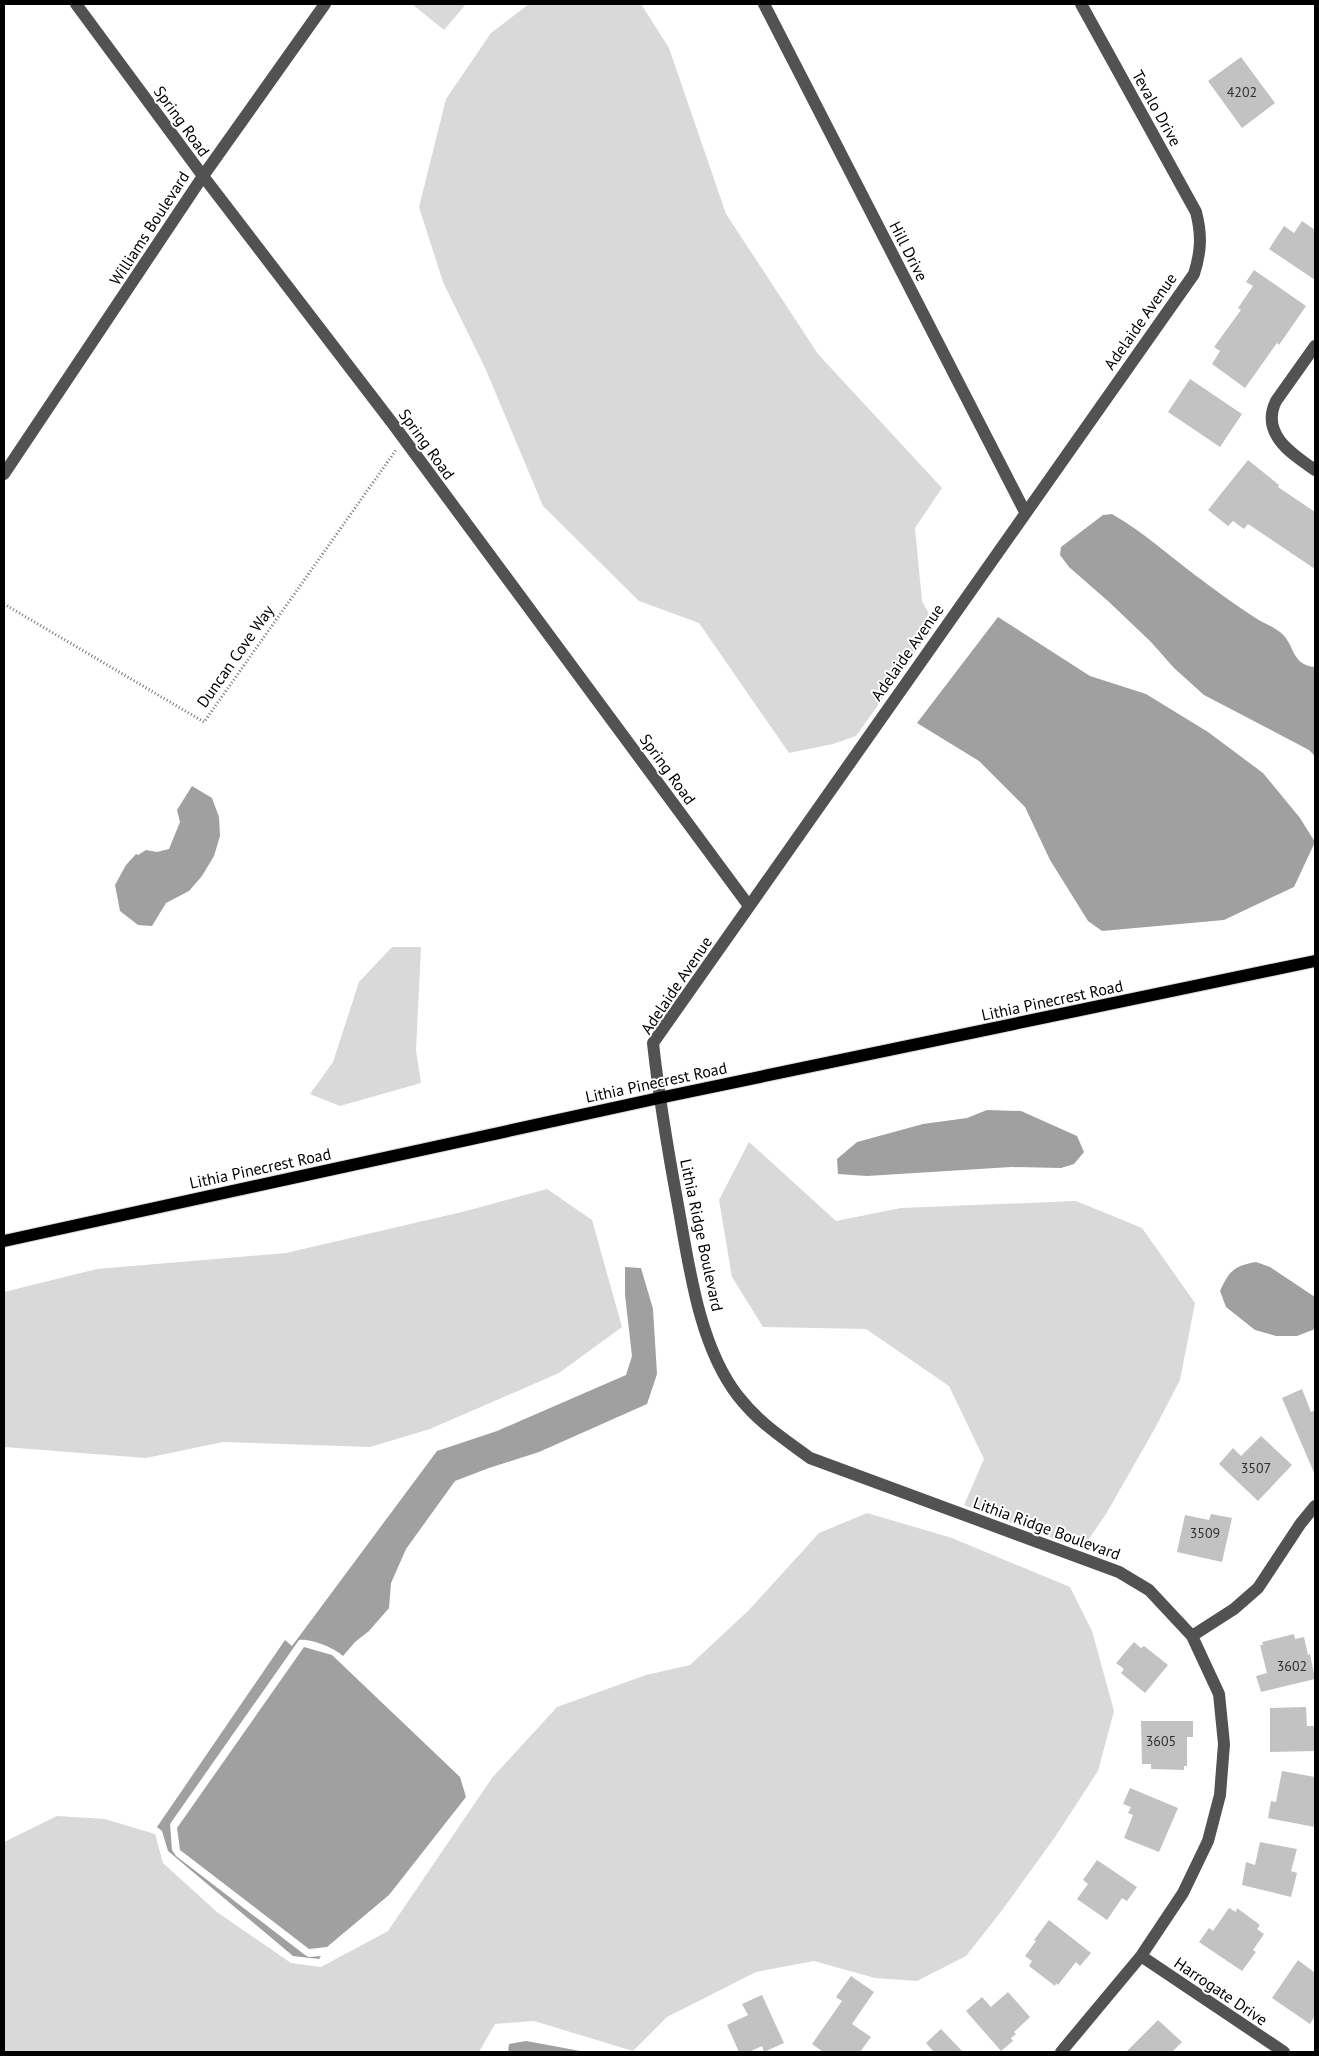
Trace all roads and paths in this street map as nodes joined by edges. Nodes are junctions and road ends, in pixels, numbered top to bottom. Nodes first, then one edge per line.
1 (76, 4) edge
2 (325, 4) edge
3 (764, 4) edge
4 (1081, 4) edge
5 (203, 176) junction
6 (1201, 228) joint
7 (1315, 346) edge
8 (404, 439) junction
9 (1315, 470) edge
10 (4, 474) edge
11 (1025, 512) junction
12 (4, 604) edge
13 (749, 906) junction
14 (1315, 961) edge
15 (659, 1098) junction
16 (4, 1240) edge
17 (1315, 1506) edge
18 (1192, 1636) junction
19 (1141, 1956) junction
20 (1061, 2052) edge
21 (1284, 2052) edge

1 - 5 street, Spring Road
2 - 5 street, Williams Boulevard
3 - 11 street, Hill Drive
4 - 6 street, Tevalo Drive
5 - 8 street, Spring Road
5 - 10 street, Williams Boulevard
6 - 11 street, Adelaide Avenue
7 - 9 street
8 - 12 path, Duncan Cove Way
8 - 13 street, Spring Road
11 - 13 street, Adelaide Avenue
13 - 15 street, Adelaide Avenue
14 - 15 main road, Lithia Pinecrest Road
15 - 16 main road, Lithia Pinecrest Road
15 - 18 street, Lithia Ridge Boulevard
17 - 18 street
18 - 19 street, Lithia Ridge Boulevard
19 - 20 street, Lithia Ridge Boulevard
19 - 21 street, Harrogate Drive

